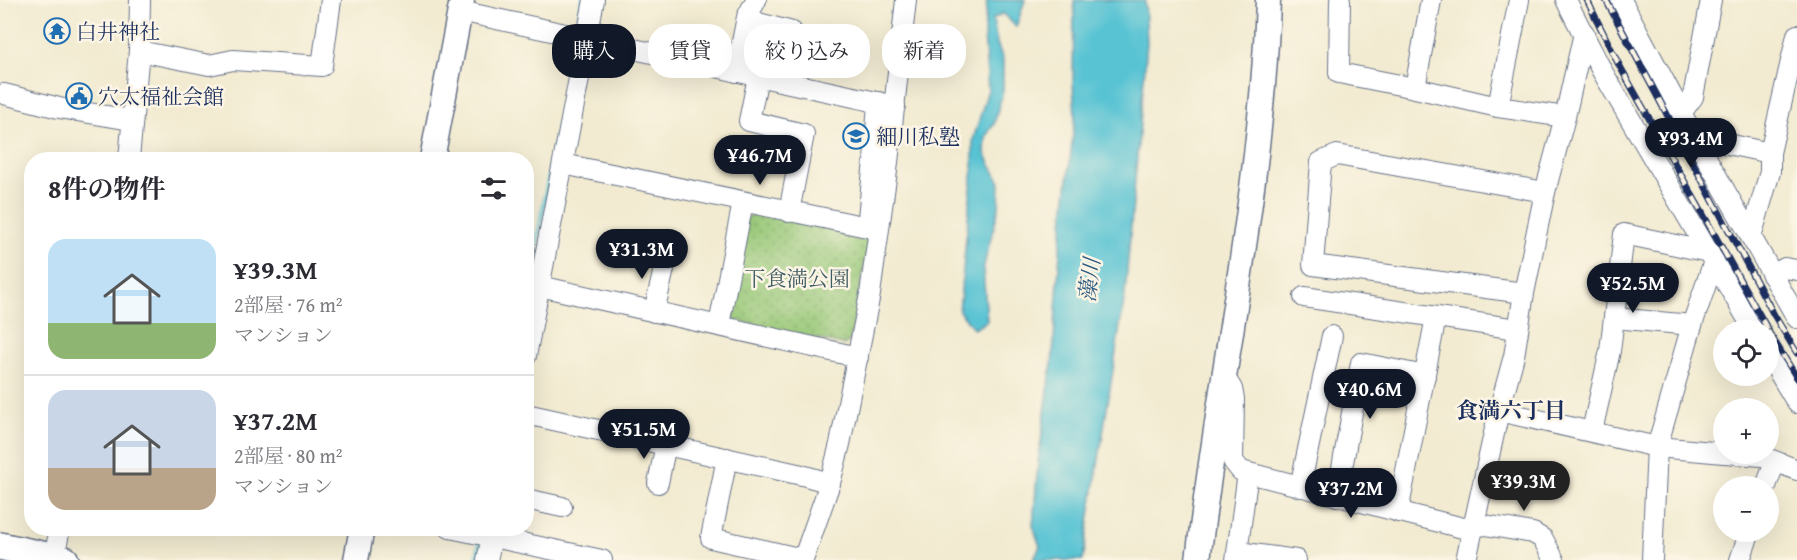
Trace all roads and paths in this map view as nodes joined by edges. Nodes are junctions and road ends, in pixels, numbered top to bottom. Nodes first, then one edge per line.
1 (140, 0) edge
2 (331, 0) edge
3 (594, 0) edge
4 (756, 0) edge
5 (906, 0) edge
6 (1268, 0) edge
7 (1340, 0) edge
8 (1431, 0) edge
9 (1519, 0) edge
10 (1566, 0) edge
11 (1621, 0) edge
12 (1711, 0) edge
13 (461, 6) edge
14 (747, 20) junction
15 (585, 24) edge
16 (762, 24) edge
17 (552, 30) edge
18 (1584, 33) junction
19 (1796, 48) edge
20 (636, 50) edge
21 (139, 51) junction
22 (736, 72) junction
23 (744, 73) edge
24 (575, 78) edge
25 (758, 78) edge
26 (767, 78) edge
27 (1415, 88) junction
28 (4, 94) dead end
29 (886, 104) junction
30 (1498, 107) junction
31 (1680, 113) junction
32 (1565, 117) junction
33 (131, 120) junction
34 (1788, 121) edge
35 (1701, 150) junction
36 (129, 152) edge
37 (433, 152) edge
38 (1770, 153) junction
39 (563, 164) junction
40 (1545, 192) junction
41 (743, 202) junction
42 (789, 212) junction
43 (1751, 237) junction
44 (667, 256) dead end
45 (1711, 257) junction
46 (1797, 270) edge
47 (1772, 275) junction
48 (534, 281) edge
49 (534, 285) edge
50 (1524, 292) junction
51 (1304, 297) dead end
52 (654, 312) junction
53 (1436, 317) junction
54 (1614, 318) junction
55 (1797, 318) edge
56 (1748, 320) edge
57 (719, 325) junction
58 (1692, 325) junction
59 (1517, 329) junction
60 (1332, 336) dead end
61 (858, 357) junction
62 (1779, 373) edge
63 (1224, 376) junction
64 (1425, 376) junction
65 (1797, 403) edge
66 (1499, 411) junction
67 (534, 416) edge
68 (1592, 431) junction
69 (666, 444) junction
70 (1657, 447) junction
71 (1713, 452) edge
72 (727, 458) junction
73 (1779, 463) edge
74 (1797, 470) edge
75 (1248, 473) junction
76 (658, 483) dead end
77 (830, 483) junction
78 (1300, 487) junction
79 (1337, 496) junction
80 (534, 502) edge
81 (562, 507) dead end
82 (1398, 512) junction
83 (1473, 527) junction
84 (60, 536) edge
85 (360, 536) edge
86 (487, 536) edge
87 (495, 536) edge
88 (1746, 542) edge
89 (0, 546) edge
90 (1237, 556) edge
91 (60, 559) edge
92 (591, 559) edge
93 (803, 559) edge
94 (356, 560) edge
95 (487, 560) edge
96 (1198, 560) edge
97 (1296, 560) edge
98 (1466, 560) edge
99 (1554, 560) edge
100 (1652, 560) edge
101 (1740, 560) edge

1 - 21 street
2 - 21 street
3 - 15 street
4 - 14 street
5 - 29 street
6 - 63 street
7 - 27 street
8 - 27 street
9 - 30 street
10 - 18 street
11 - 31 street
12 - 31 street
13 - 17 street
13 - 37 street
14 - 16 street
14 - 22 street
18 - 32 street
18 - 45 street
19 - 34 street
20 - 22 street
21 - 33 street
22 - 23 street
24 - 39 street
25 - 42 street
26 - 29 street
27 - 30 street
28 - 33 street
29 - 42 street
29 - 61 street
30 - 32 street
31 - 35 street
32 - 40 street
33 - 36 street
34 - 38 street
35 - 38 street
35 - 43 street
38 - 43 street
39 - 41 street
39 - 48 street
40 - 50 street
40 - 50 street
41 - 42 street
41 - 57 street
43 - 47 street
44 - 52 street
45 - 54 street
45 - 56 street
45 - 58 street
46 - 47 street
47 - 55 street
49 - 52 street
50 - 59 street
51 - 53 street
52 - 57 street
53 - 59 street
53 - 64 street
54 - 58 street
54 - 68 street
57 - 61 street
58 - 70 street
59 - 66 street
60 - 78 street
61 - 77 street
62 - 65 street
63 - 75 street
63 - 96 street
64 - 79 street
64 - 82 street
66 - 68 street
66 - 83 street
67 - 69 street
68 - 70 street
69 - 72 street
69 - 76 street
70 - 71 street
70 - 100 street
72 - 77 street
72 - 93 street
73 - 74 street
75 - 78 street
75 - 90 street
77 - 93 street
78 - 79 street
79 - 82 street
80 - 81 street
82 - 83 street
83 - 98 street
83 - 99 street
84 - 91 street
85 - 94 street
86 - 95 street
87 - 92 street
88 - 101 street
89 - 91 main road
90 - 97 street

